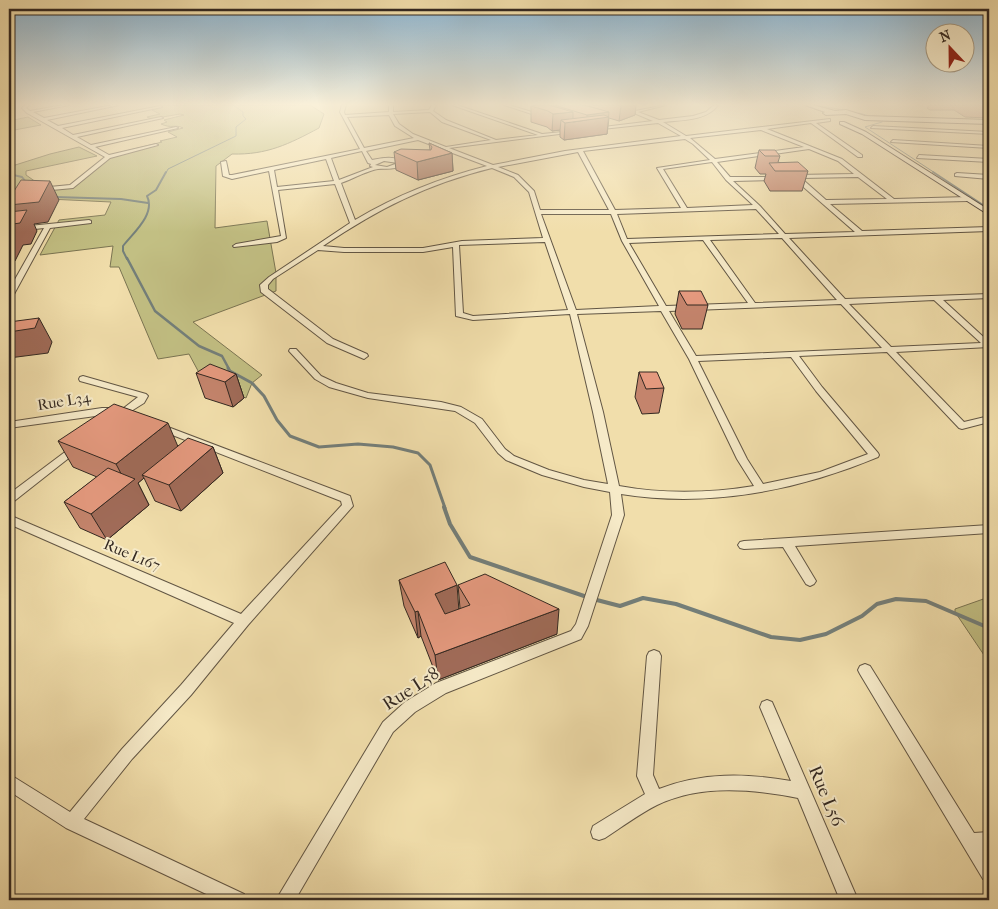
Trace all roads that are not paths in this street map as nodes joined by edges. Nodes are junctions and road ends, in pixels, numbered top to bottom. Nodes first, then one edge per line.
1 (90, 147) edge
2 (146, 147) edge
3 (370, 147) edge
4 (450, 147) edge
5 (609, 147) edge
6 (700, 147) edge
7 (848, 147) edge
8 (887, 147) edge
9 (446, 148) joint
10 (808, 148) joint
11 (362, 149) junction
12 (580, 151) junction
13 (328, 156) junction
14 (860, 156) dead end
15 (108, 157) junction
16 (919, 157) dead end
17 (714, 161) junction
18 (989, 161) edge
19 (224, 162) dead end
20 (401, 163) junction
21 (410, 164) edge
22 (375, 165) junction
23 (496, 167) junction
24 (271, 169) junction
25 (859, 175) junction
26 (957, 175) dead end
27 (796, 177) junction
28 (989, 177) edge
29 (728, 179) junction
30 (338, 182) junction
31 (276, 189) junction
32 (9, 193) edge
33 (968, 199) junction
34 (892, 200) junction
35 (825, 202) junction
36 (758, 207) junction
37 (685, 209) junction
38 (537, 212) junction
39 (613, 212) junction
40 (989, 213) edge
41 (89, 222) dead end
42 (353, 223) junction
43 (48, 226) junction
44 (989, 229) edge
45 (9, 230) edge
46 (860, 233) junction
47 (785, 236) junction
48 (705, 238) junction
49 (547, 240) junction
50 (625, 241) junction
51 (456, 244) junction
52 (236, 246) dead end
53 (318, 248) junction
54 (9, 296) edge
55 (989, 296) edge
56 (936, 298) junction
57 (843, 302) junction
58 (753, 305) junction
59 (666, 310) junction
60 (573, 312) junction
61 (989, 345) edge
62 (890, 350) junction
63 (293, 351) dead end
64 (793, 354) junction
65 (364, 356) dead end
66 (693, 359) junction
67 (83, 379) dead end
68 (122, 413) junction
69 (989, 418) edge
70 (107, 424) edge
71 (9, 425) edge
72 (84, 442) edge
73 (761, 489) junction
74 (615, 490) junction
75 (9, 499) edge
76 (9, 519) edge
77 (989, 529) edge
78 (787, 543) junction
79 (744, 545) dead end
80 (810, 581) dead end
81 (243, 621) junction
82 (654, 656) dead end
83 (865, 670) dead end
84 (767, 708) dead end
85 (9, 782) edge
86 (802, 791) junction
87 (655, 798) junction
88 (72, 822) junction
89 (600, 832) dead end
90 (989, 840) edge
91 (970, 841) junction
92 (989, 873) edge
93 (238, 900) edge
94 (285, 900) edge
95 (849, 900) edge

1 - 15 street
2 - 15 street
3 - 11 street
4 - 9 street
5 - 12 street
6 - 17 street
7 - 14 street
8 - 33 street
9 - 23 street
10 - 17 street
10 - 25 street
11 - 13 street
11 - 22 street
12 - 23 street
12 - 39 street
13 - 24 street
13 - 30 street
15 - 32 street
16 - 18 street
17 - 29 street
17 - 37 street
19 - 24 street
20 - 21 street
20 - 22 street
20 - 22 street
22 - 30 street
23 - 38 street
23 - 42 street
24 - 31 street
25 - 27 street
25 - 34 street
26 - 28 street
27 - 29 street
27 - 35 street
29 - 36 street
30 - 31 street
30 - 42 street
31 - 52 street
33 - 34 street
33 - 40 street
34 - 35 street
35 - 46 street
36 - 37 street
36 - 47 street
37 - 39 street
38 - 39 street
38 - 49 street
39 - 50 street
41 - 43 street
42 - 53 street
43 - 45 street
43 - 54 street
44 - 46 street
46 - 47 street
47 - 48 street
47 - 57 street
48 - 50 street
48 - 58 street
49 - 51 street
49 - 60 street
50 - 59 street
51 - 53 street
51 - 60 street
53 - 65 street
55 - 56 street
56 - 57 street
56 - 61 street
57 - 58 street
57 - 62 street
58 - 59 street
59 - 60 street
59 - 66 street
60 - 74 street
61 - 62 street
62 - 64 street
62 - 69 street
63 - 74 street
64 - 66 street
64 - 73 street
66 - 73 street
67 - 68 street
68 - 70 street
68 - 71 street, Rue L34
68 - 81 street, Rue L34
72 - 75 street
73 - 74 street
74 - 94 street, Rue L58
76 - 81 street, Rue L167
77 - 78 street
78 - 79 street
78 - 80 street
81 - 88 street
82 - 87 street
83 - 91 street
84 - 86 street, Rue L56
85 - 88 street
86 - 87 street
86 - 95 street, Rue L56
87 - 89 street
88 - 93 street
90 - 91 street
91 - 92 street

